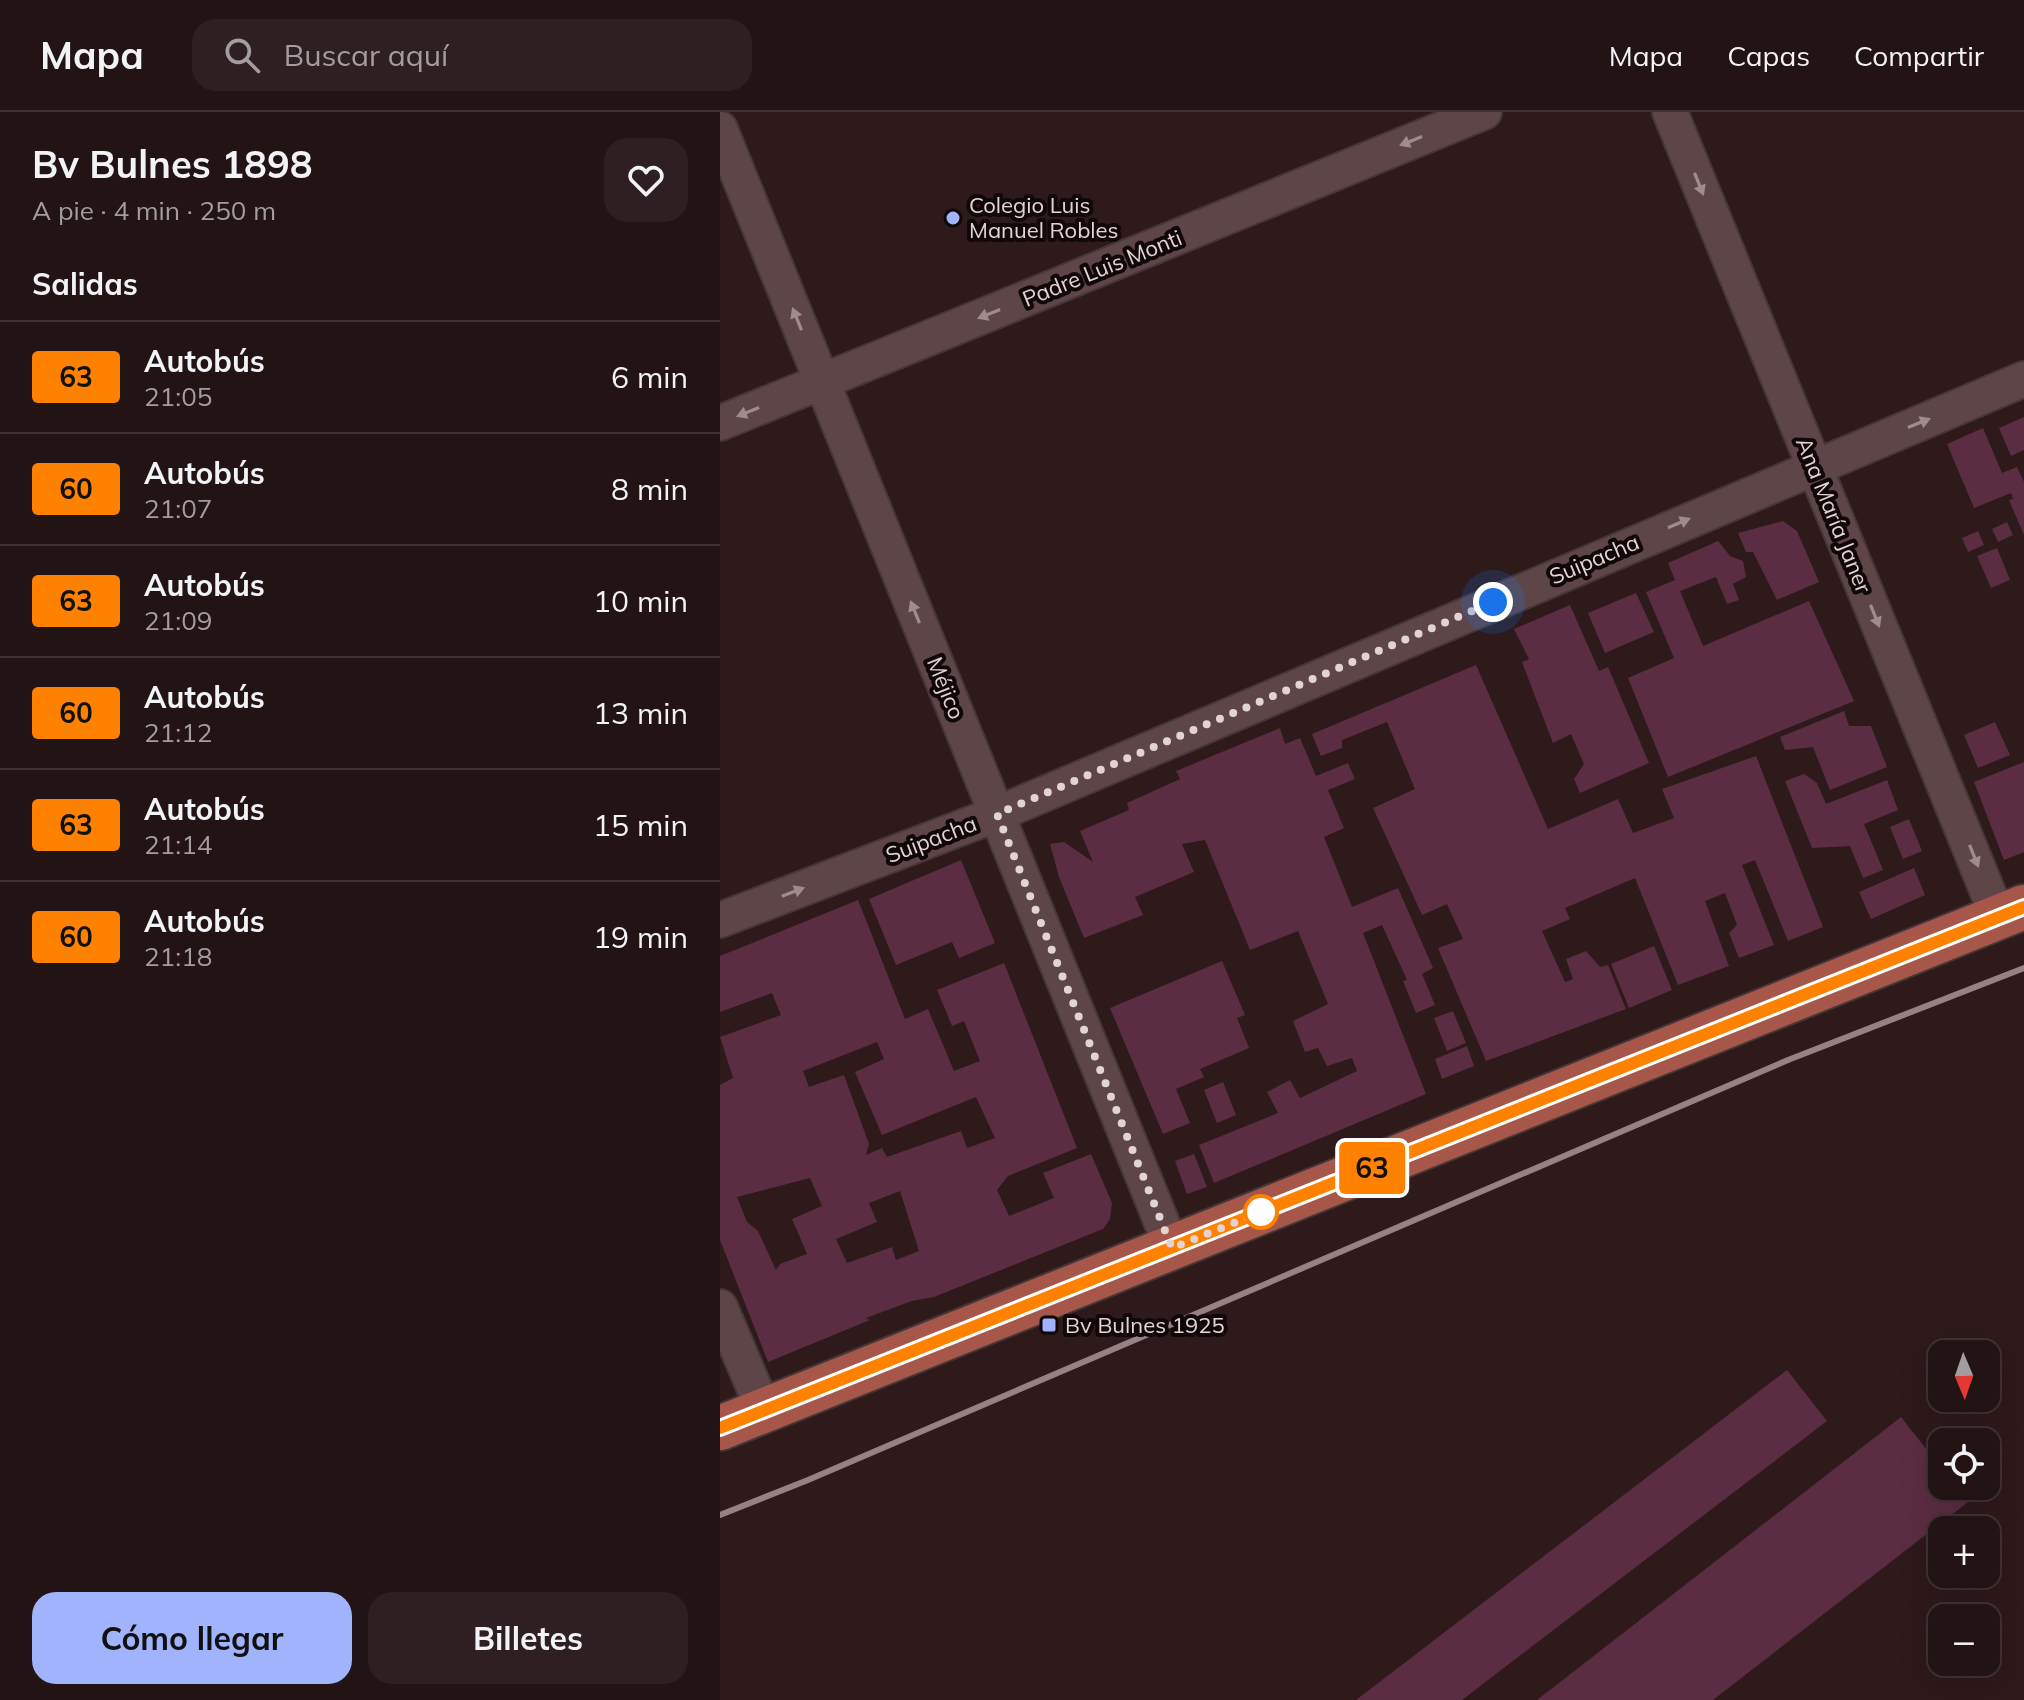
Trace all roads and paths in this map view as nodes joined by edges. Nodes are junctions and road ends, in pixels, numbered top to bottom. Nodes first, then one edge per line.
1 (1484, 112) edge
2 (1670, 112) edge
3 (720, 129) edge
4 (2024, 379) edge
5 (822, 382) junction
6 (720, 423) edge
7 (1814, 466) junction
8 (997, 814) junction
9 (2011, 912) edge
10 (720, 920) edge
11 (1172, 1248) junction
12 (720, 1307) edge
13 (764, 1411) junction
14 (720, 1428) edge

1 -> 5 street, Padre Luis Monti
2 -> 7 street, Ana María Janer
5 -> 3 street, Méjico
7 -> 4 street, Suipacha
5 -> 6 street, Padre Luis Monti
8 -> 5 street, Méjico
8 -> 7 street, Suipacha
7 -> 9 street, Ana María Janer
10 -> 8 street, Suipacha
8 - 11 street, Méjico
9 - 11 main road
11 - 13 main road
12 - 13 street
13 - 14 main road

